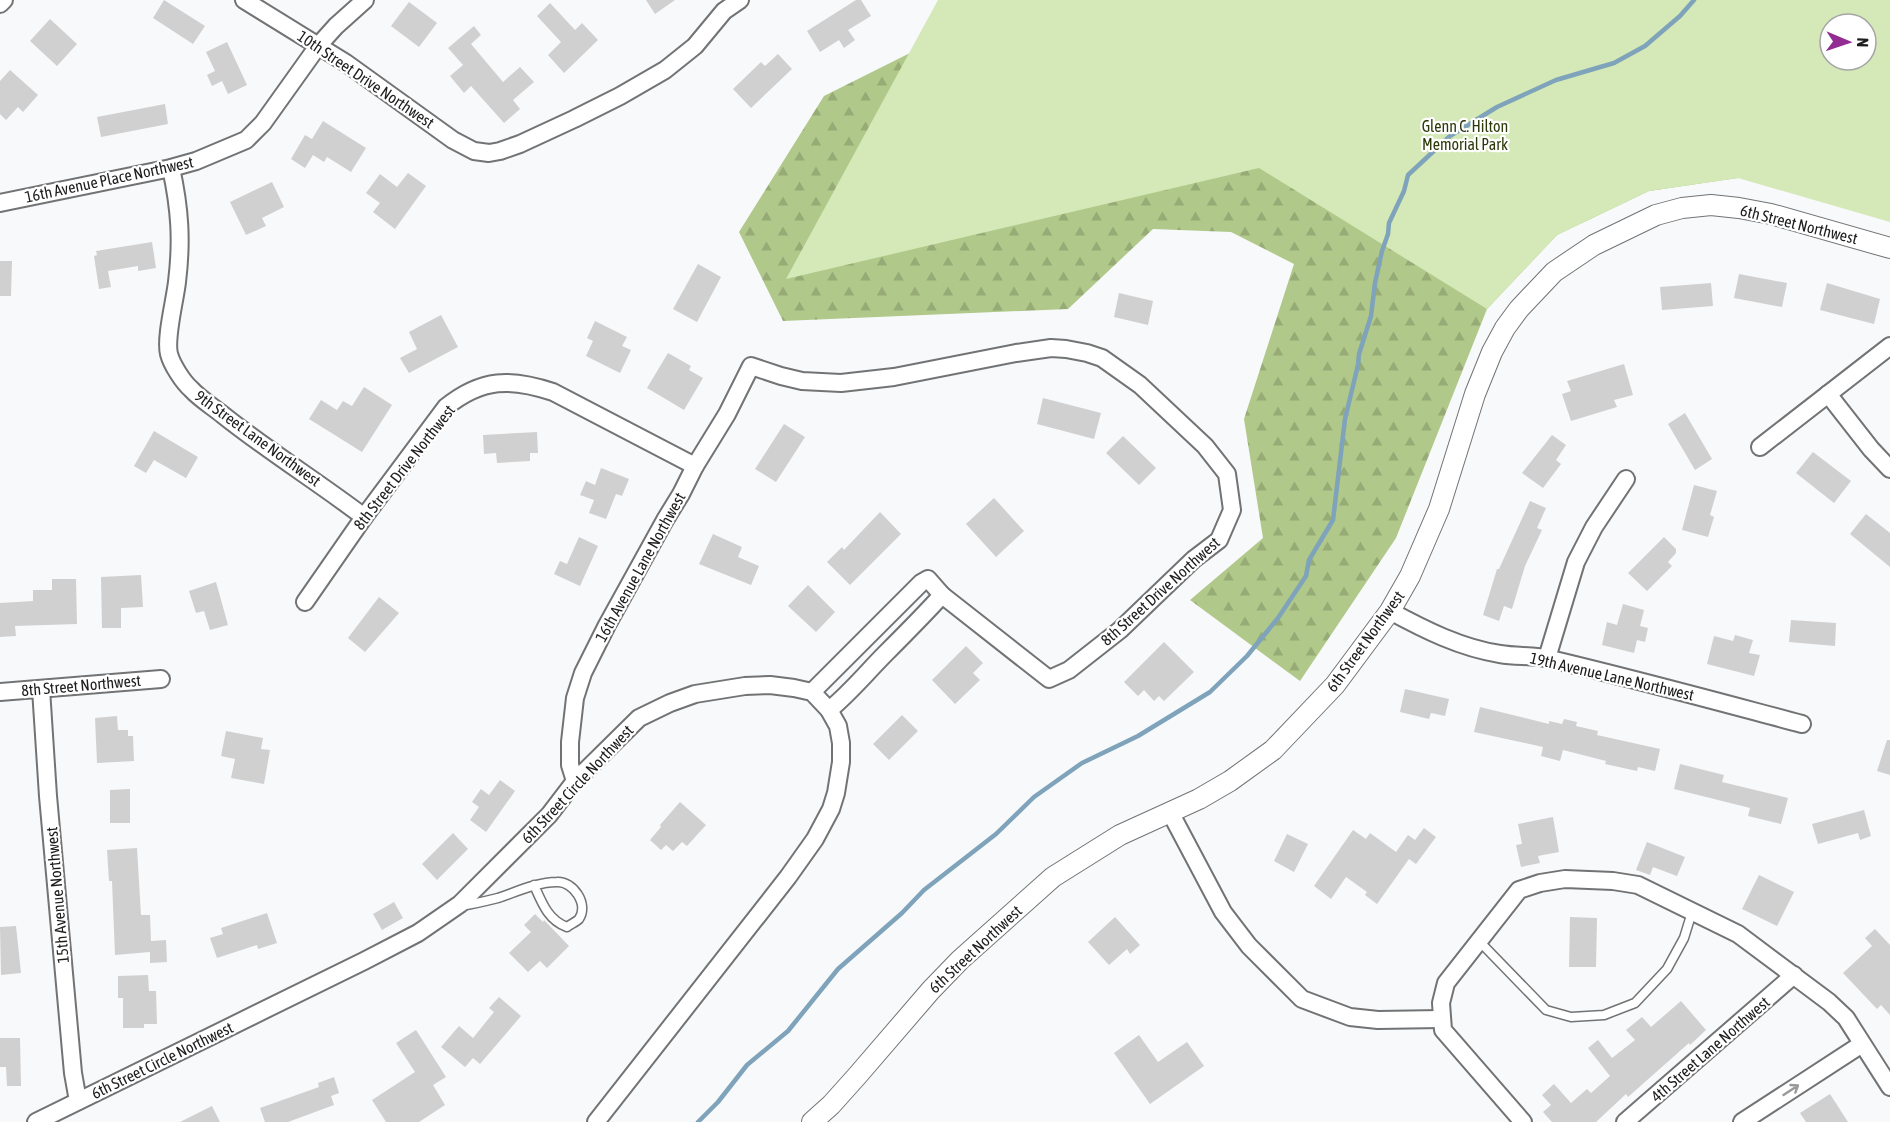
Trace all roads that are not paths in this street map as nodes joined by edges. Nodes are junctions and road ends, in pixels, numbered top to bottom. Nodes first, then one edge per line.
1 (4, 0) edge
2 (244, 0) edge
3 (365, 0) edge
4 (740, 0) edge
5 (0, 4) edge
6 (722, 5) edge
7 (318, 46) junction
8 (171, 168) junction
9 (0, 203) edge
10 (1890, 248) edge
11 (1890, 346) edge
12 (751, 366) joint
13 (1828, 394) junction
14 (1760, 447) dead end
15 (695, 466) junction
16 (1890, 469) edge
17 (1626, 479) dead end
18 (364, 517) junction
19 (942, 595) junction
20 (305, 602) dead end
21 (1390, 611) junction
22 (1547, 658) junction
23 (161, 679) dead end
24 (40, 689) junction
25 (0, 692) edge
26 (812, 692) junction
27 (829, 710) junction
28 (1802, 724) dead end
29 (575, 781) junction
30 (1170, 812) junction
31 (534, 885) junction
32 (454, 908) junction
33 (1692, 912) junction
34 (1480, 942) junction
35 (1794, 975) junction
36 (1441, 1019) junction
37 (1862, 1044) junction
38 (1890, 1087) edge
39 (78, 1101) junction
40 (36, 1122) edge
41 (596, 1122) edge
42 (813, 1122) edge
43 (1523, 1122) edge
44 (1625, 1122) edge
45 (1742, 1122) edge

1 - 5 street
2 - 7 street, 10th Street Drive Northwest
3 - 7 street, 16th Avenue Place Northwest
4 - 6 street
6 - 7 street, 10th Street Drive Northwest
7 - 8 street, 16th Avenue Place Northwest
8 - 9 street, 16th Avenue Place Northwest
8 - 18 street, 9th Street Lane Northwest
10 - 21 street, 6th Street Northwest
11 - 13 street
12 - 15 street, 16th Avenue Lane Northwest
12 - 19 street, 8th Street Drive Northwest
13 - 14 street
13 - 16 street
15 - 18 street, 8th Street Drive Northwest
15 - 29 street, 16th Avenue Lane Northwest
17 - 22 street
18 - 20 street, 8th Street Drive Northwest
19 - 26 street
19 - 27 street
21 - 22 street, 19th Avenue Lane Northwest
21 - 30 street, 6th Street Northwest
22 - 28 street, 19th Avenue Lane Northwest
23 - 24 street, 8th Street Northwest
24 - 25 street, 8th Street Northwest
24 - 39 street, 15th Avenue Northwest
26 - 27 street
26 - 29 street, 6th Street Circle Northwest
27 - 41 street
29 - 32 street, 6th Street Circle Northwest
30 - 36 street
30 - 42 street, 6th Street Northwest
31 - 31 lane
31 - 32 lane
32 - 39 street, 6th Street Circle Northwest
33 - 34 street
33 - 34 lane
33 - 35 street
34 - 36 street
35 - 37 street
35 - 44 street, 4th Street Lane Northwest
36 - 43 street
37 - 38 street
45 -> 37 street
39 - 40 street, 6th Street Circle Northwest

